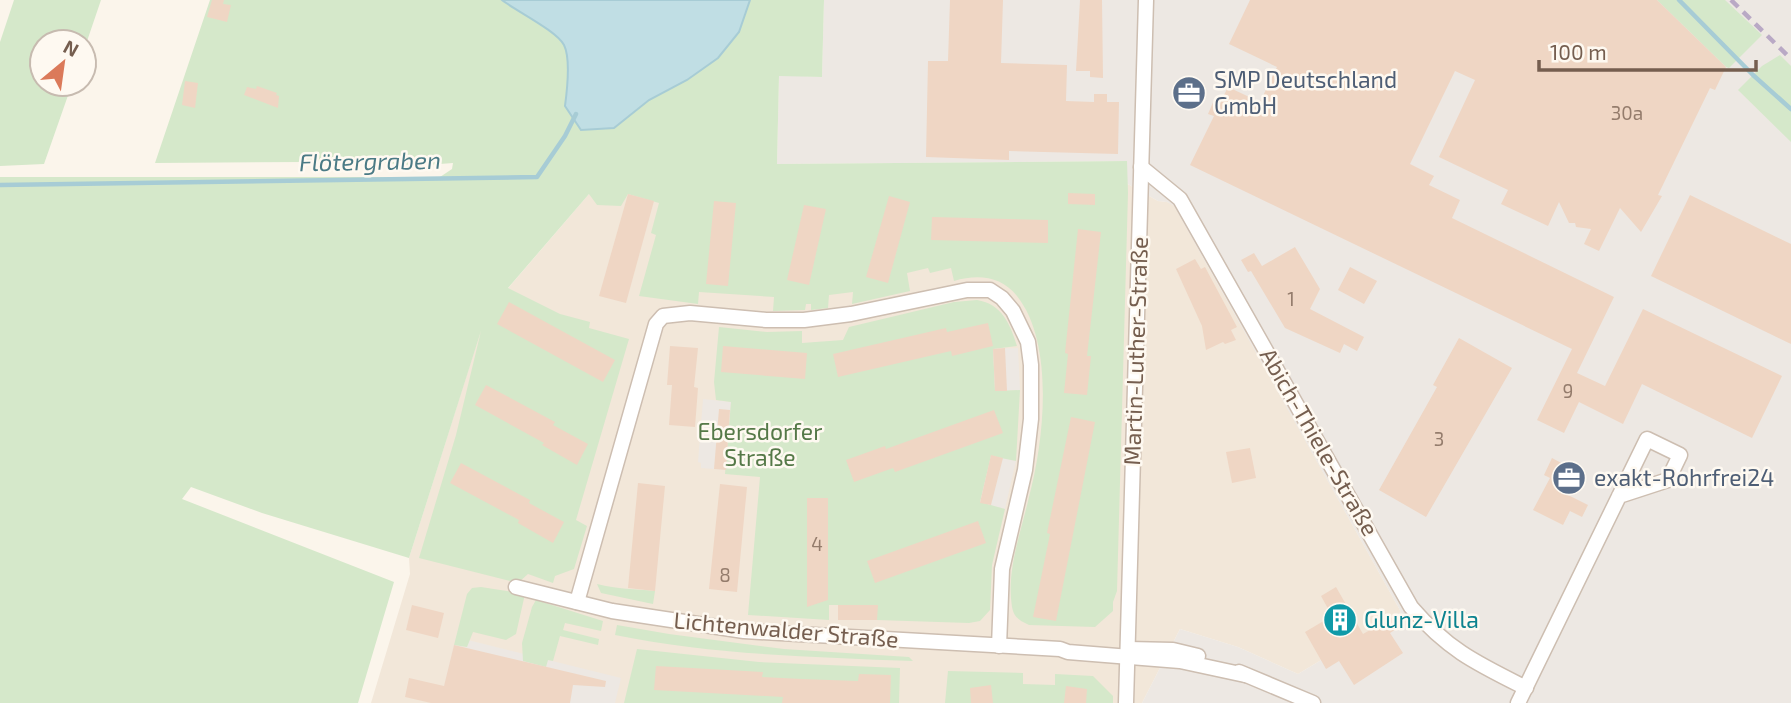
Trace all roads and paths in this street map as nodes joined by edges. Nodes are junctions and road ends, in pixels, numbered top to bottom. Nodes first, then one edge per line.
1 (1146, 0) edge
2 (1141, 167) junction
3 (1619, 496) junction
4 (516, 587) dead end
5 (577, 602) junction
6 (999, 646) junction
7 (1127, 653) junction
8 (1526, 688) junction
9 (1126, 703) edge
10 (1312, 703) edge
11 (1518, 703) edge

1 - 2 street, Martin-Luther-Straße
2 - 7 street, Martin-Luther-Straße
2 - 8 street, Abich-Thiele-Straße
3 - 3 street
3 - 8 street
4 - 5 street, Lichtenwalder Straße
5 - 6 street, Lichtenwalder Straße
5 - 6 street
6 - 7 street, Lichtenwalder Straße
7 - 9 street, Martin-Luther-Straße
7 - 10 street, Lichtenwalder Straße
8 - 11 street

